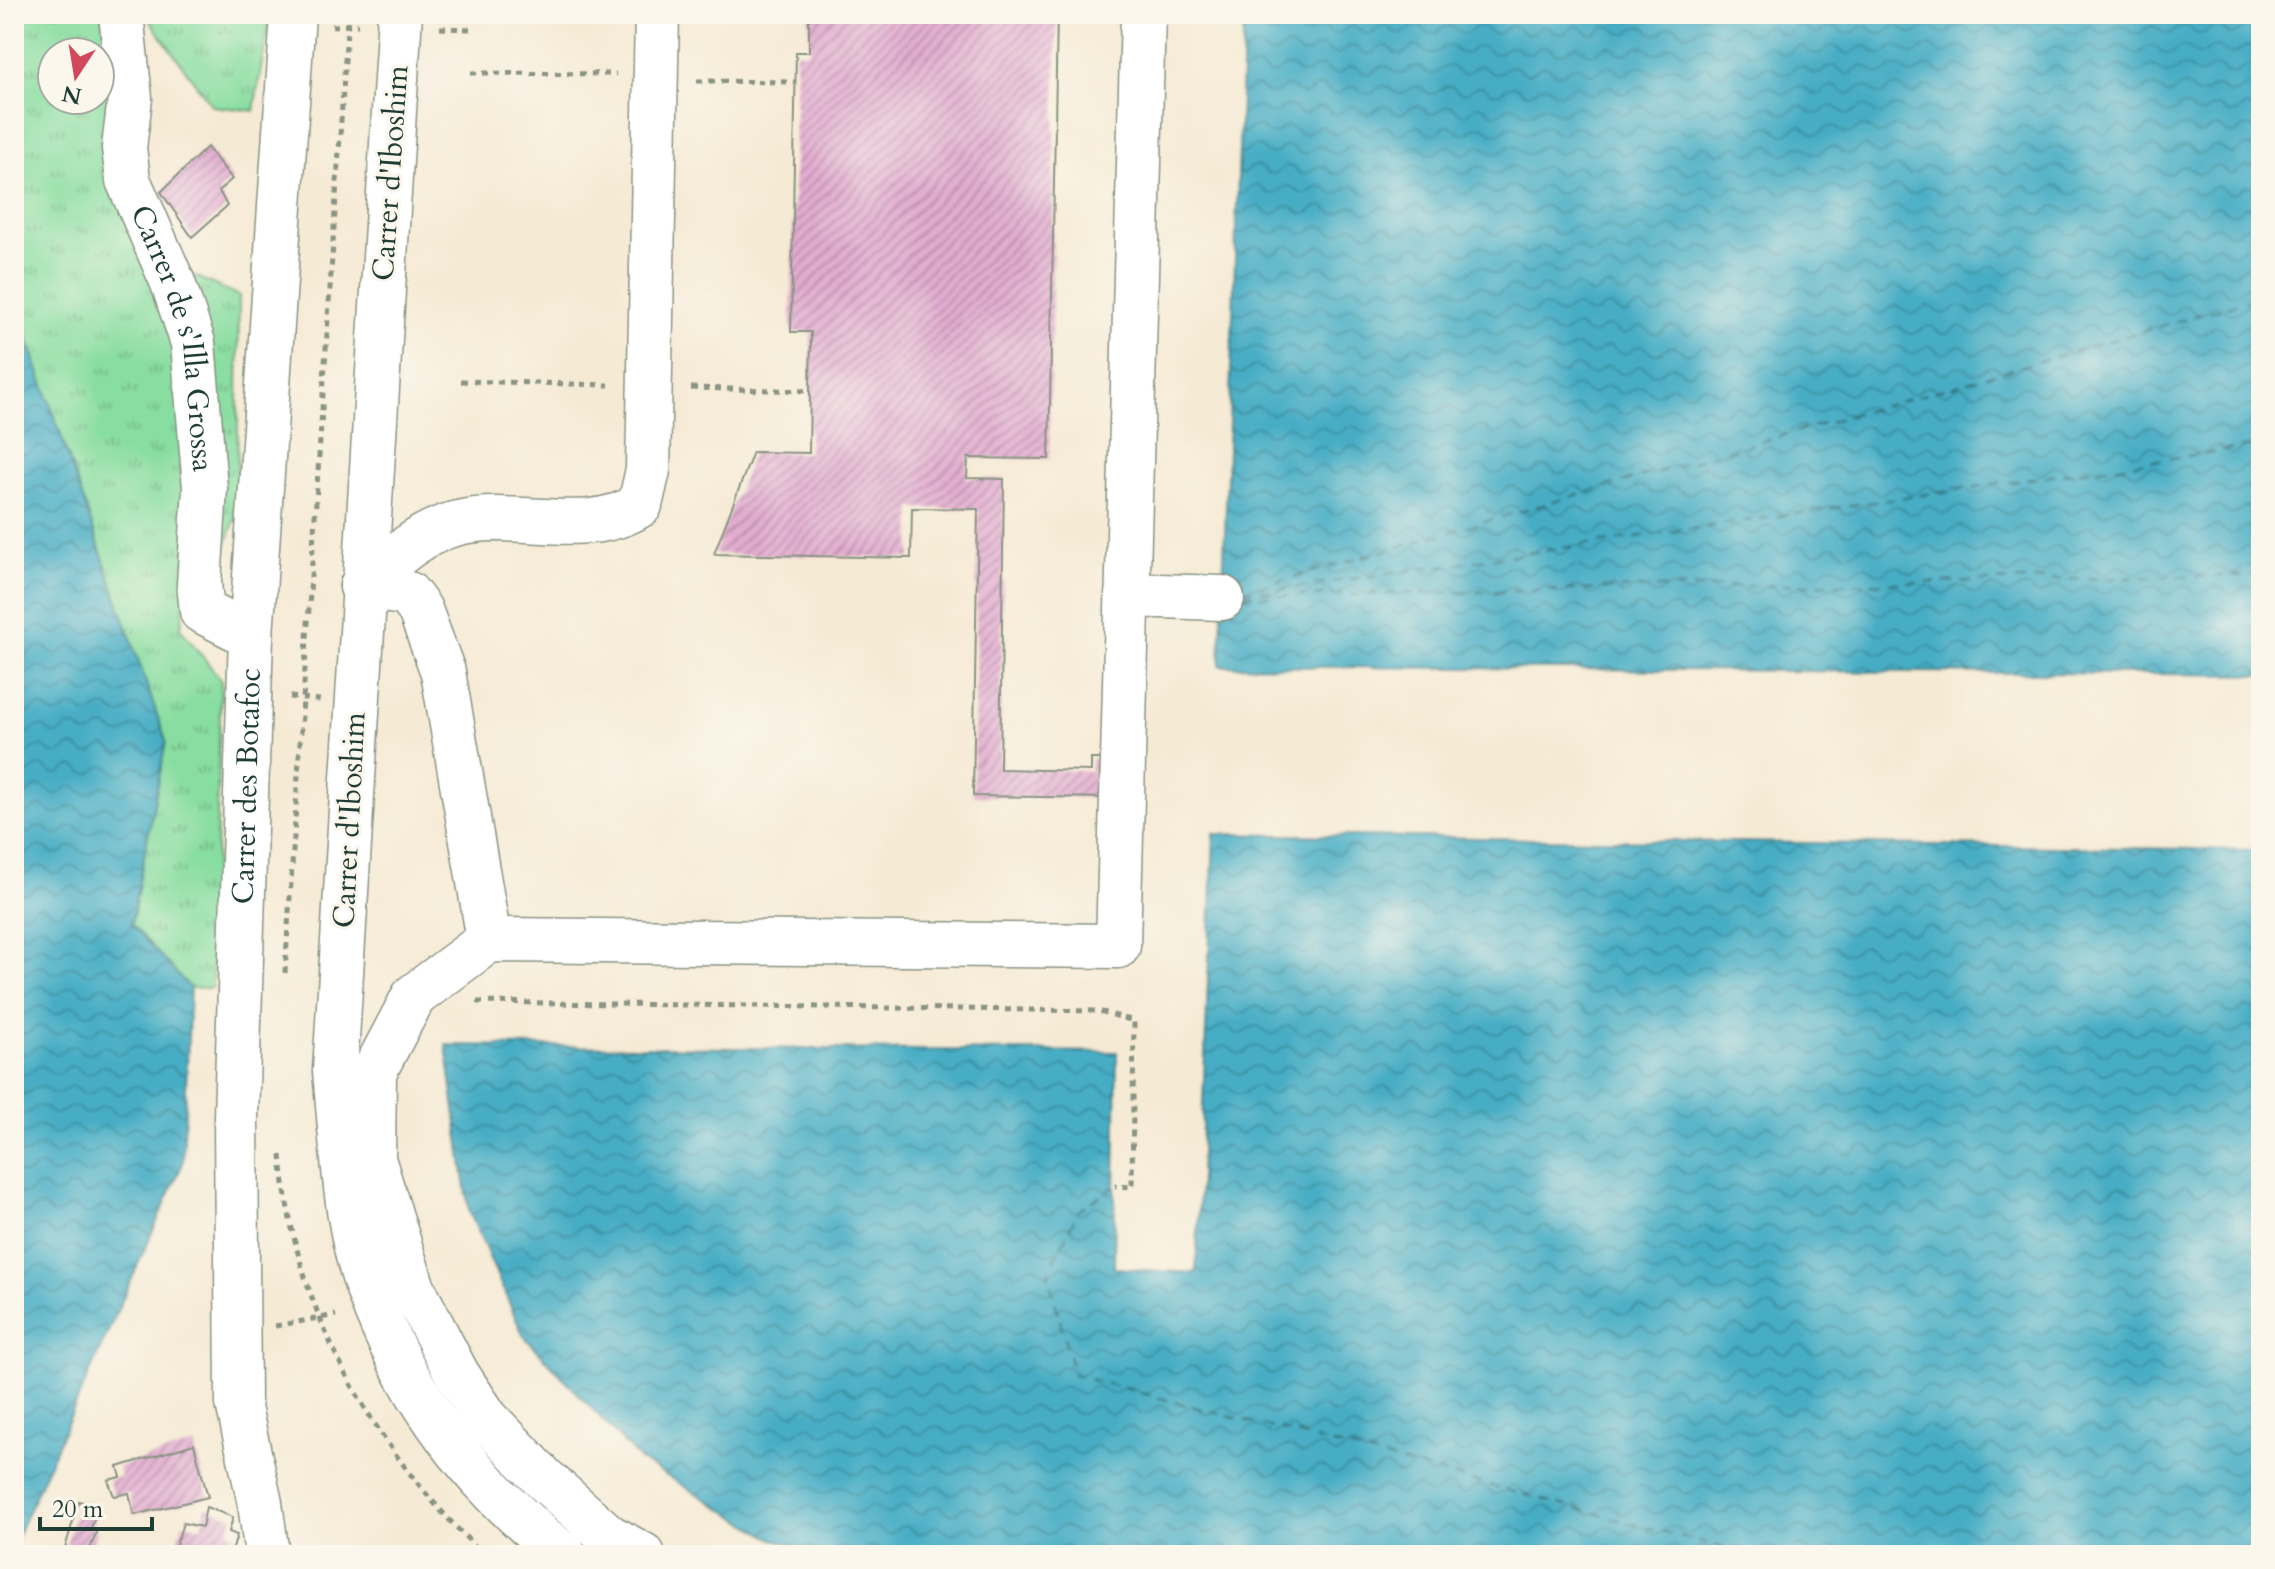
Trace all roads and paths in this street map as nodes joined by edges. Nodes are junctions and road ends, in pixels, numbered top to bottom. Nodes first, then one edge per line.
1 (121, 14) edge
2 (293, 14) edge
3 (400, 14) edge
4 (657, 14) edge
5 (1143, 14) edge
6 (362, 586) junction
7 (1127, 595) junction
8 (1222, 598) dead end
9 (251, 636) junction
10 (249, 694) junction
11 (356, 702) junction
12 (489, 940) junction
13 (469, 1002) dead end
14 (1115, 1186) dead end
15 (374, 1302) junction
16 (237, 1331) junction
17 (267, 1555) edge
18 (564, 1555) edge
19 (643, 1555) edge

1 - 9 street, Carrer de s'Illa Grossa
2 - 9 street, Carrer des Botafoc
3 - 6 street, Carrer d'Iboshim
4 - 6 street
5 - 7 street
6 - 11 street, Carrer d'Iboshim
6 - 12 street
7 - 8 street
7 - 12 street
9 - 10 street, Carrer des Botafoc
10 - 11 path
10 - 16 street, Carrer des Botafoc
11 - 15 street, Carrer d'Iboshim
12 - 19 street
13 - 14 path
15 - 16 path
15 - 18 street, Carrer d'Iboshim
16 - 17 street, Carrer des Botafoc

